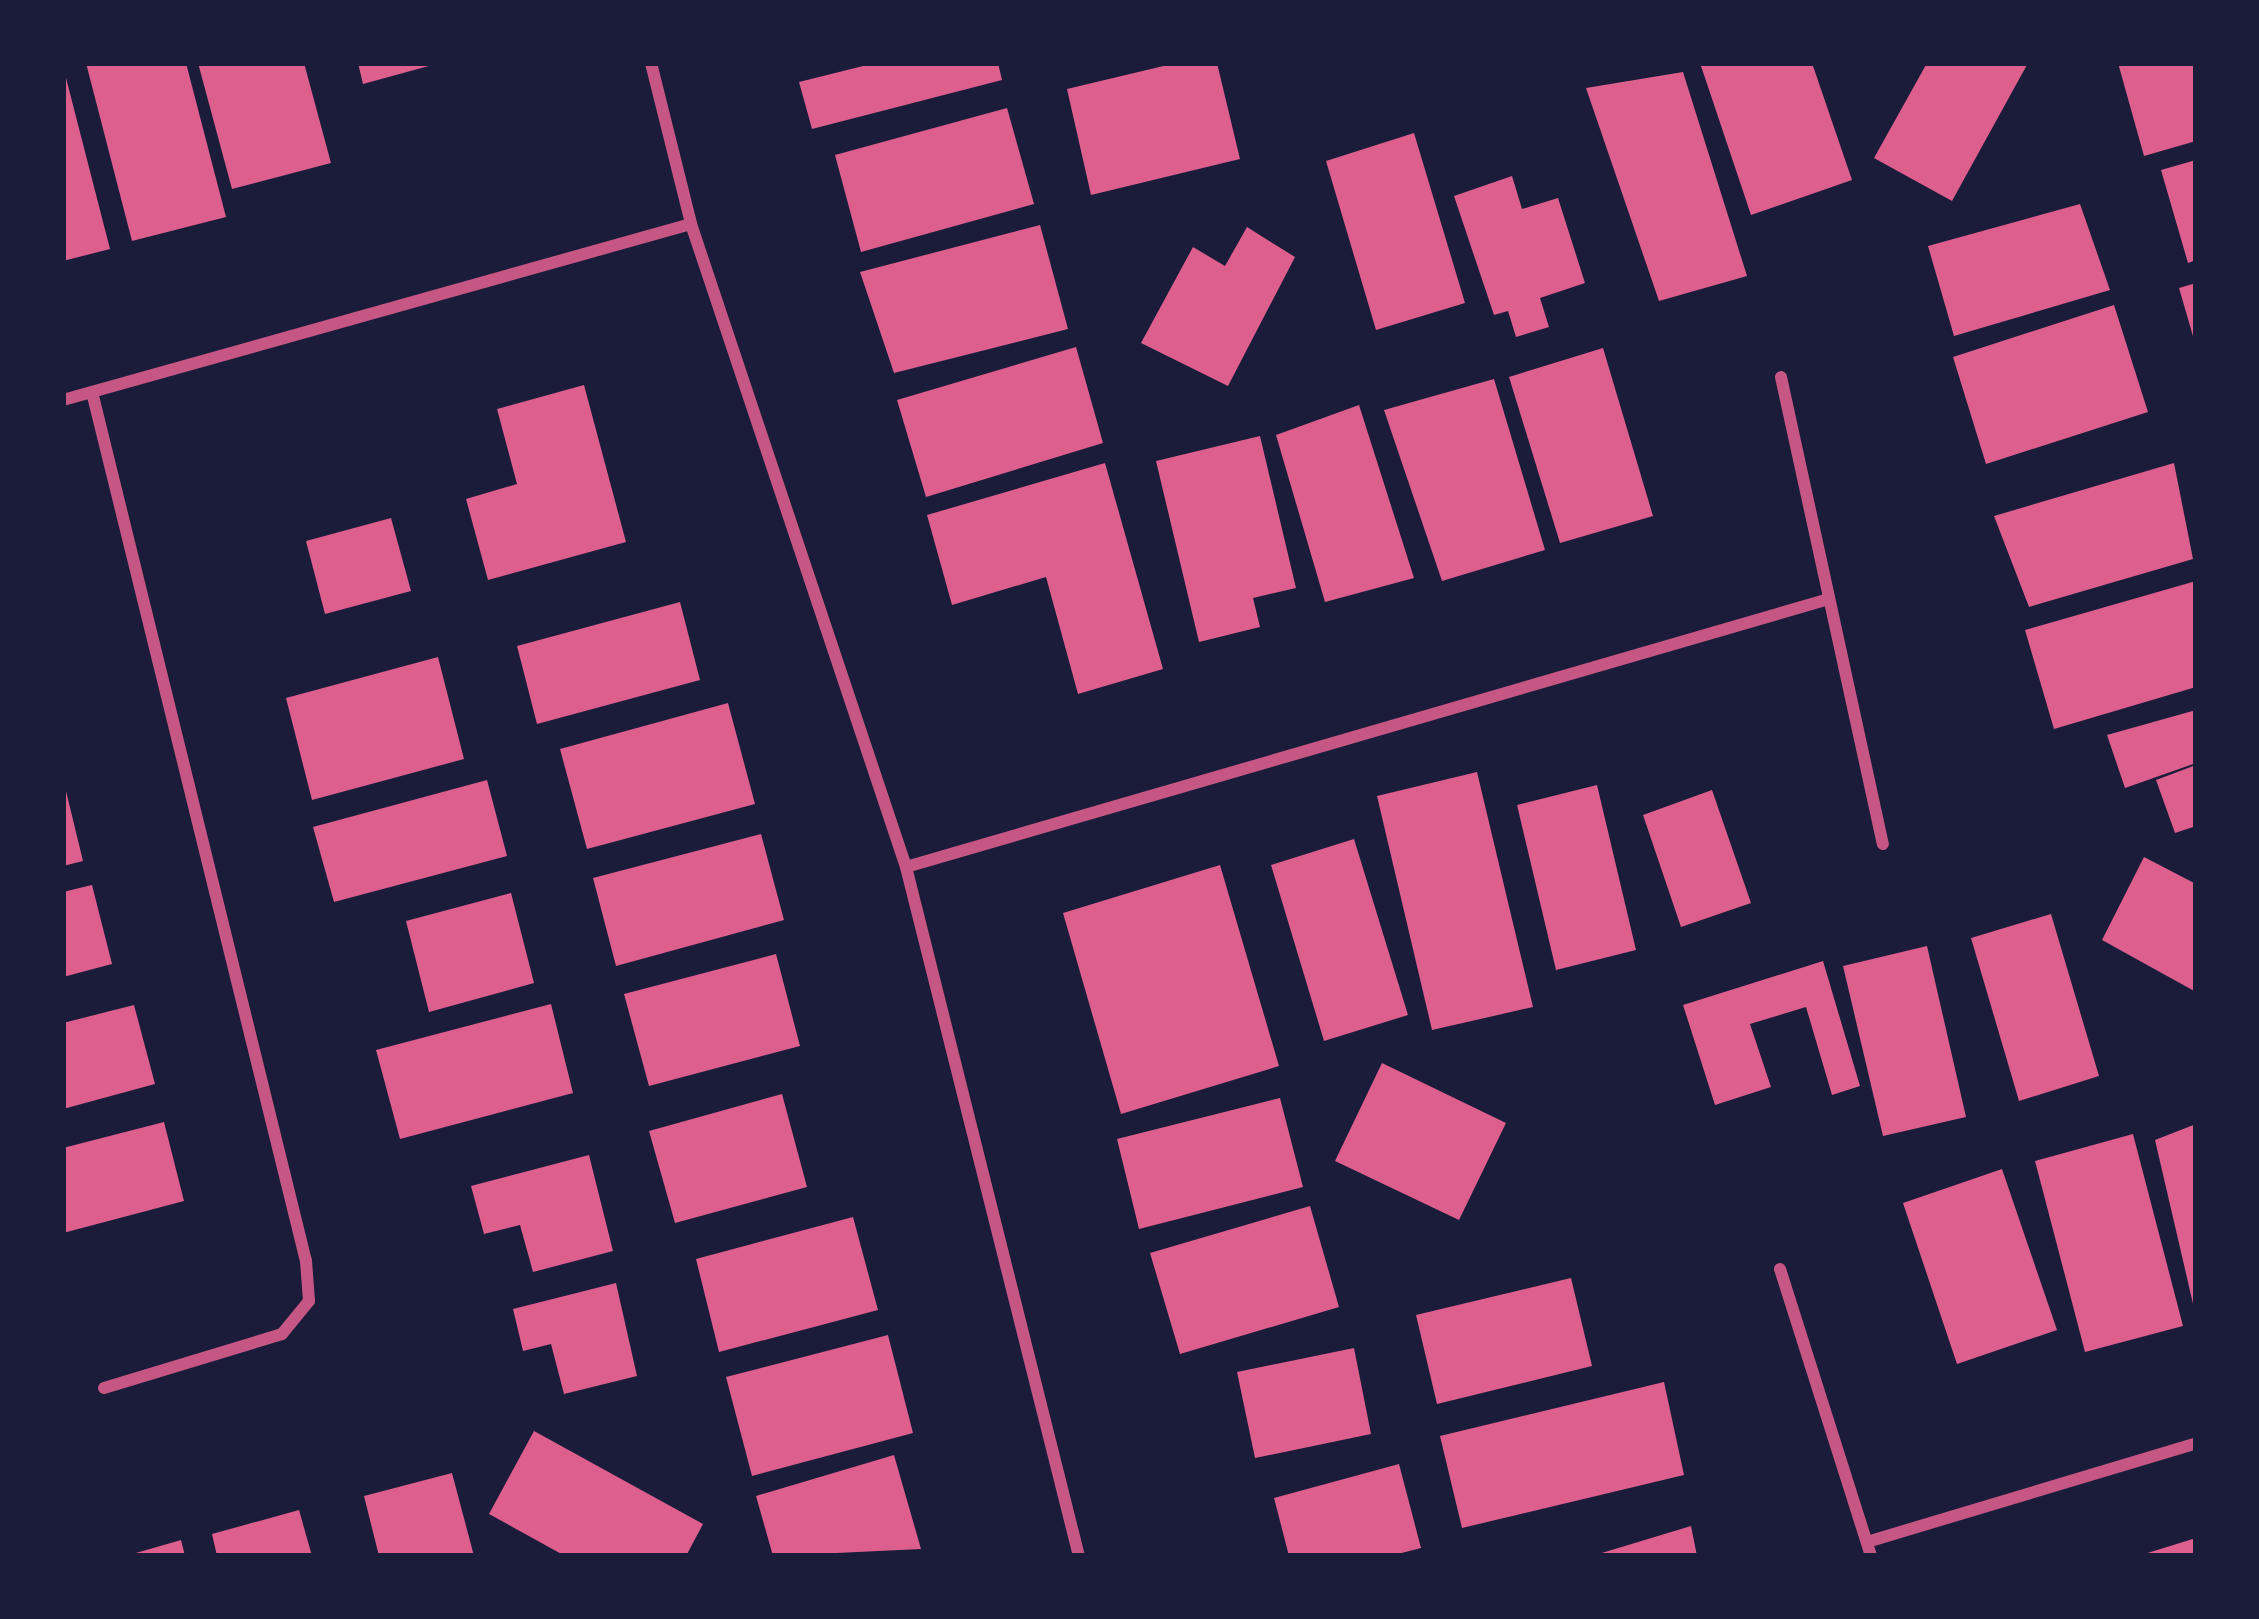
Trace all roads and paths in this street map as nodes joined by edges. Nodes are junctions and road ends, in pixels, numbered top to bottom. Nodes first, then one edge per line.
1 (651, 63) edge
2 (692, 224) junction
3 (1781, 377) dead end
4 (92, 392) junction
5 (63, 400) edge
6 (1829, 599) junction
7 (1883, 844) dead end
8 (905, 868) junction
9 (1780, 1269) dead end
10 (104, 1388) dead end
11 (2196, 1443) edge
12 (1869, 1549) edge
13 (1079, 1556) edge

1 - 2 street
2 - 4 street
2 - 8 street
3 - 6 street
4 - 5 street
4 - 10 street
6 - 7 street
6 - 8 street
8 - 13 street
9 - 12 street
11 - 12 street

